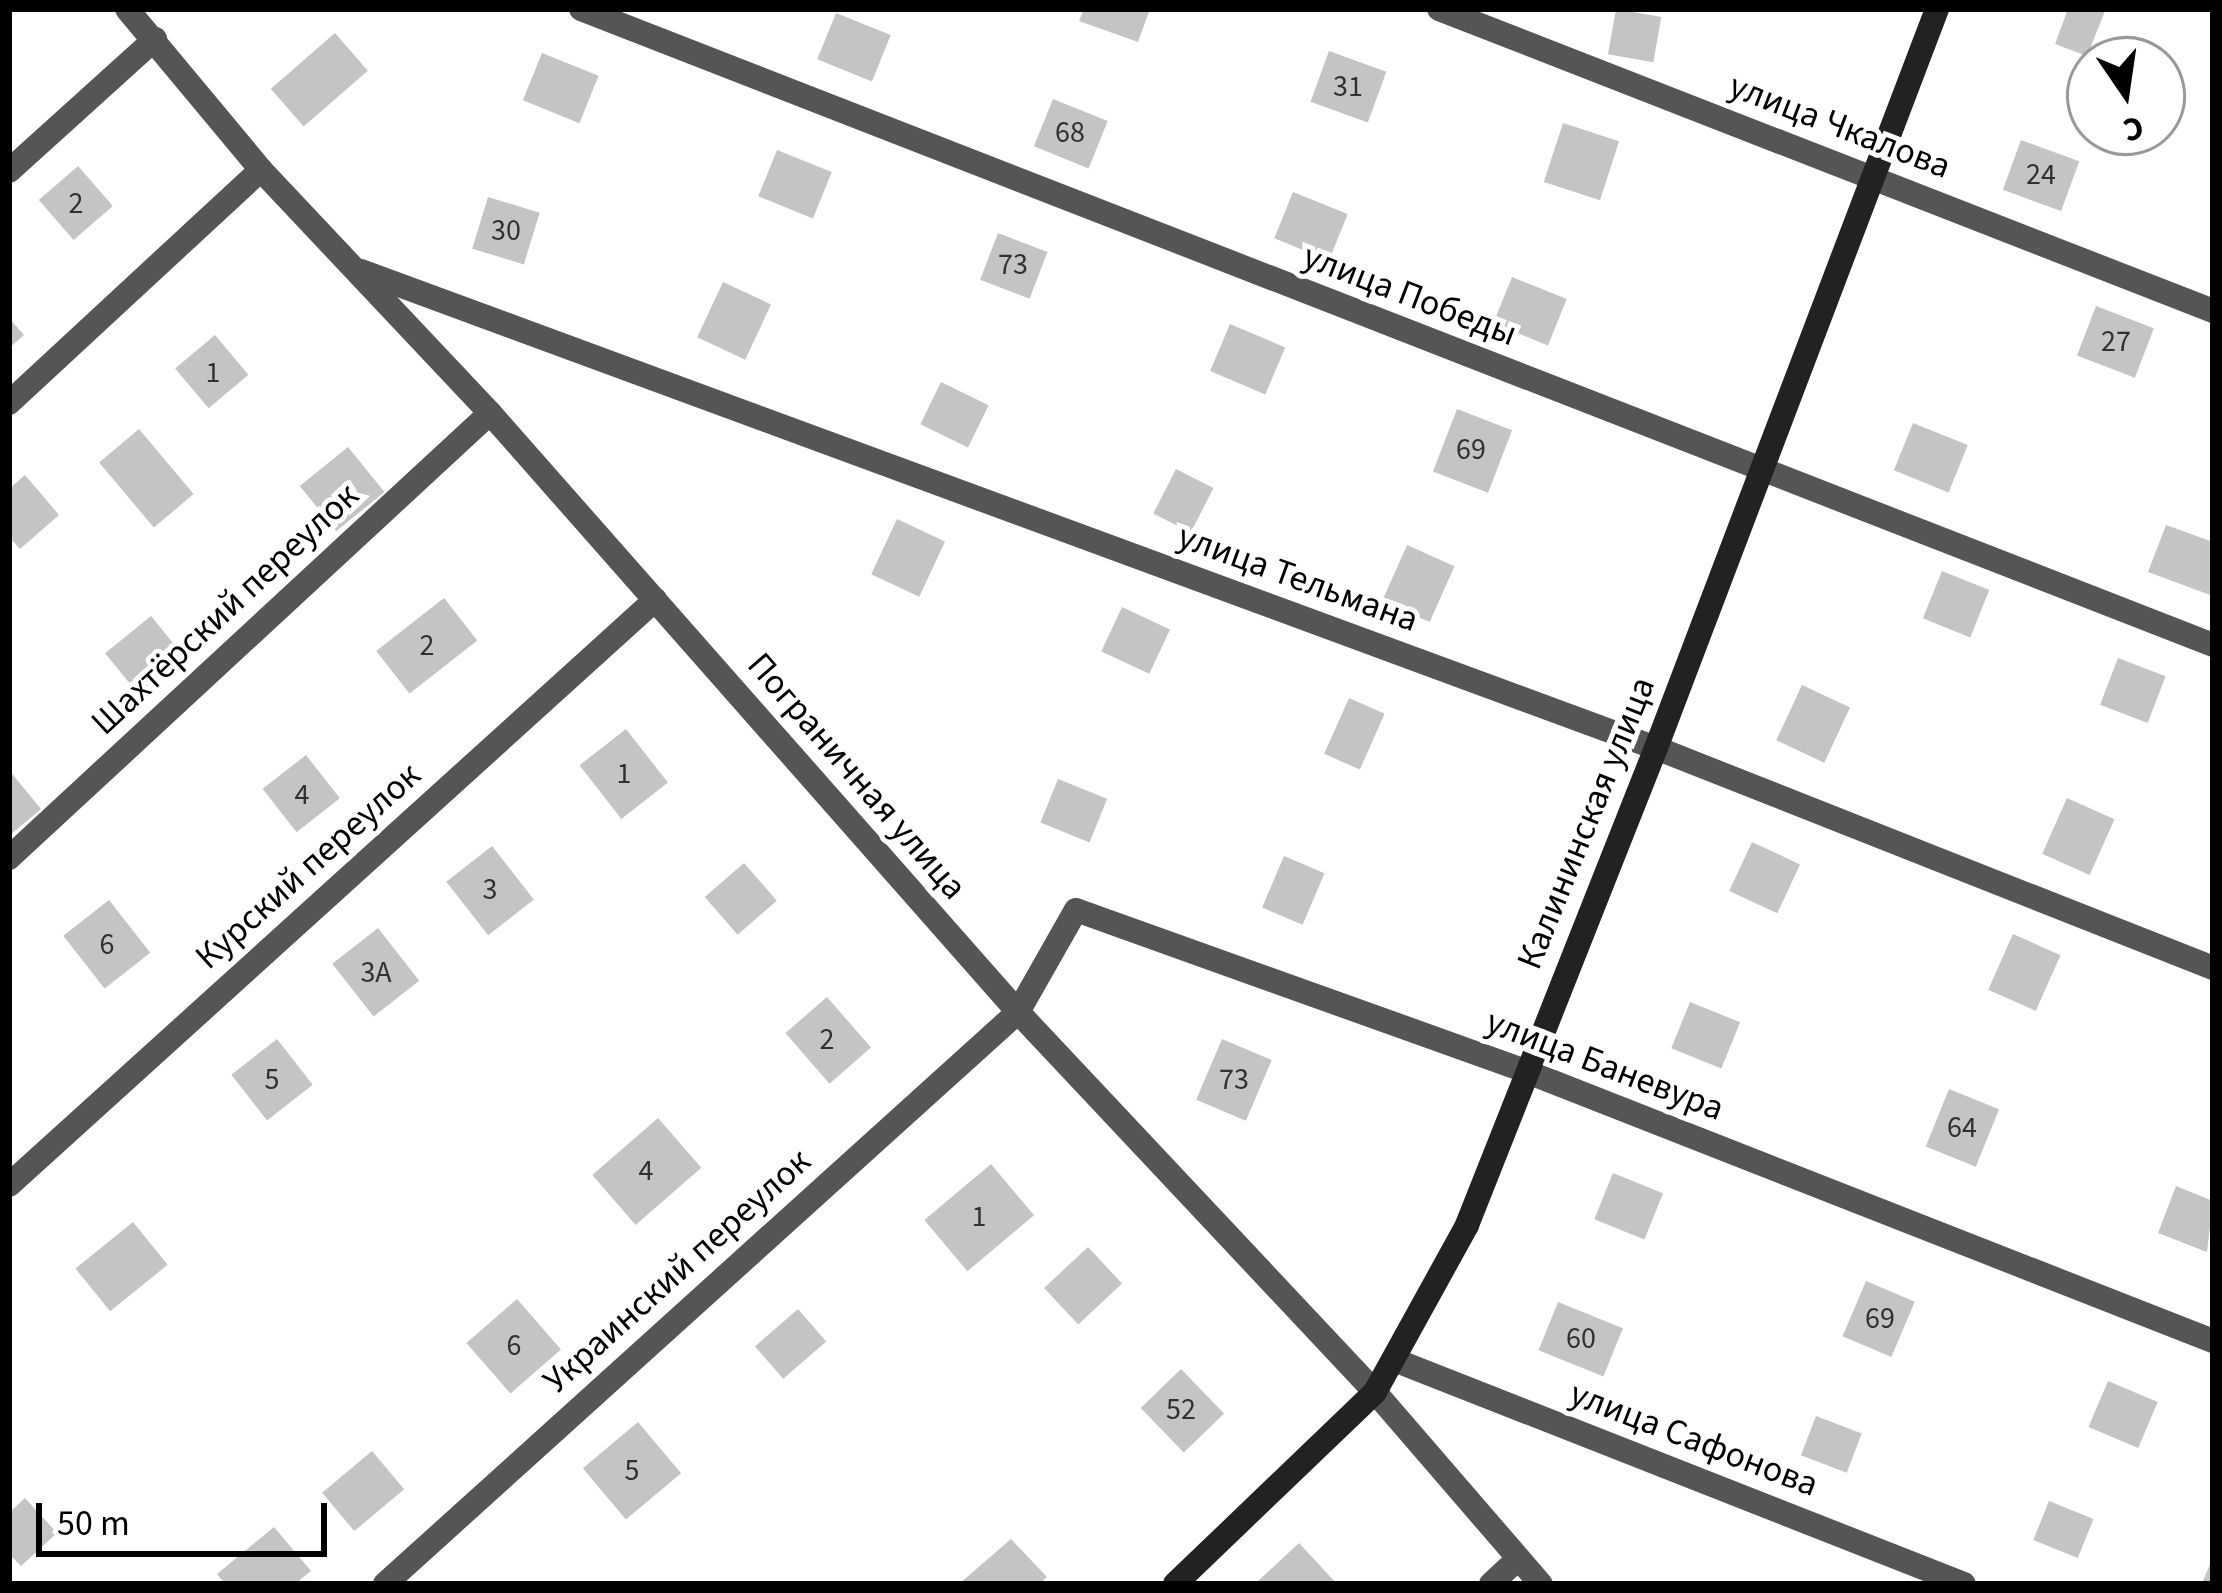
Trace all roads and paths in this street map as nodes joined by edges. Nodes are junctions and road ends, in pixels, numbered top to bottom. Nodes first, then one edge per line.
1 (127, 9) edge
2 (581, 9) edge
3 (1439, 9) edge
4 (1937, 9) edge
5 (155, 39) junction
6 (261, 170) junction
7 (9, 171) edge
8 (1875, 178) junction
9 (353, 268) junction
10 (2213, 311) edge
11 (9, 404) edge
12 (490, 412) junction
13 (1758, 470) junction
14 (655, 600) junction
15 (2213, 645) edge
16 (1657, 748) junction
17 (9, 858) edge
18 (2213, 968) edge
19 (1018, 1012) junction
20 (1525, 1071) junction
21 (9, 1185) edge
22 (2213, 1341) edge
23 (1397, 1361) junction
24 (1375, 1392) junction
25 (1518, 1558) junction
26 (385, 1584) edge
27 (1175, 1584) edge
28 (1491, 1584) edge
29 (1541, 1584) edge
30 (1964, 1584) edge

1 - 5 street, Пограничная улица
2 - 13 street, улица Победы
3 - 8 street, улица Чкалова
4 - 8 main road, Калининская улица
5 - 6 street, Пограничная улица
5 - 7 street
6 - 9 street, Пограничная улица
6 - 11 street
8 - 10 street, улица Чкалова
8 - 13 main road, Калининская улица
9 - 12 street, Пограничная улица
9 - 16 street, улица Тельмана
12 - 14 street, Пограничная улица
12 - 17 street, Шахтёрский переулок
13 - 15 street, улица Победы
13 - 16 main road, Калининская улица
14 - 19 street, Пограничная улица
14 - 21 street, Курский переулок
16 - 18 street, улица Тельмана
16 - 20 main road, Калининская улица
19 - 20 street, улица Баневура
19 - 24 street, Пограничная улица
19 - 26 street, Украинский переулок
20 - 22 street, улица Баневура
20 - 23 main road, Калининская улица
23 - 24 main road, Калининская улица
23 - 30 street, улица Сафонова
24 - 25 street, Пограничная улица
24 - 27 main road, Калининская улица
25 - 28 street
25 - 29 street, Пограничная улица

